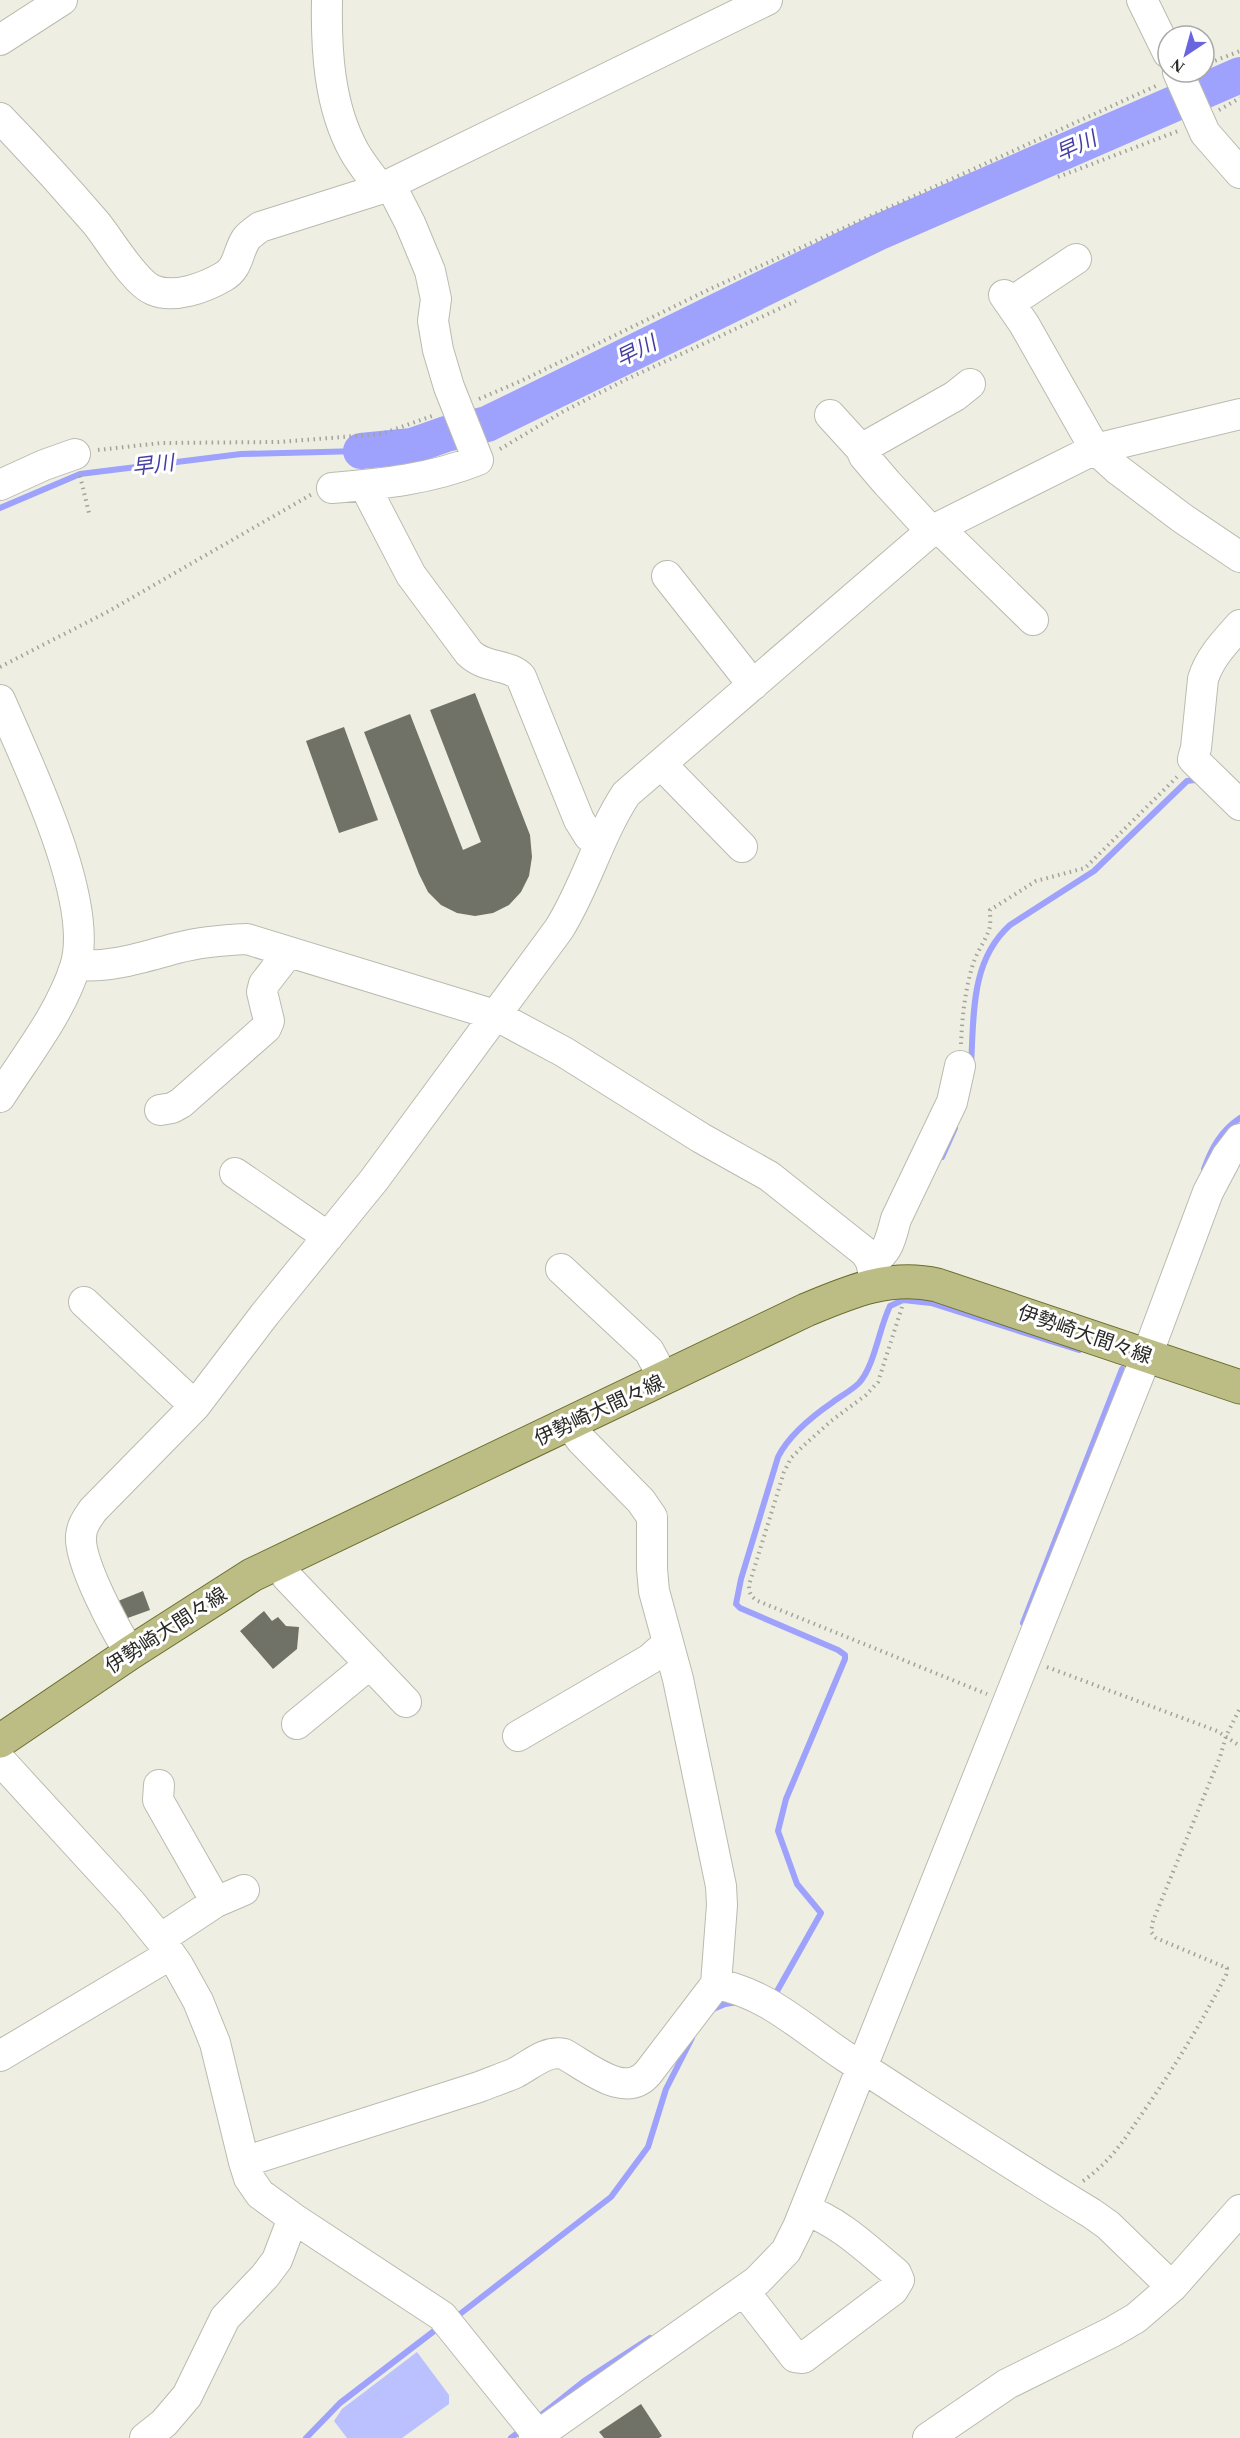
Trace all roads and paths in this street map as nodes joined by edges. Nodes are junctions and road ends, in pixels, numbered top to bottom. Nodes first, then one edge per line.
1 (327, 0) edge
2 (768, 0) edge
3 (1142, 0) edge
4 (60, 1) edge
5 (1156, 24) edge
6 (0, 40) edge
7 (1240, 51) edge
8 (1216, 58) edge
9 (1156, 81) edge
10 (1187, 84) edge
11 (1240, 98) edge
12 (1197, 117) junction
13 (0, 118) edge
14 (1240, 173) edge
15 (1058, 177) dead end
16 (385, 187) junction
17 (1076, 259) dead end
18 (796, 301) dead end
19 (970, 384) dead end
20 (458, 410) junction
21 (1240, 414) edge
22 (830, 415) dead end
23 (861, 449) junction
24 (1095, 449) junction
25 (475, 454) junction
26 (77, 464) junction
27 (0, 485) edge
28 (367, 485) junction
29 (332, 488) joint
30 (89, 513) dead end
31 (936, 529) junction
32 (1240, 556) edge
33 (667, 576) dead end
34 (1033, 620) dead end
35 (1240, 625) edge
36 (0, 667) edge
37 (753, 685) junction
38 (0, 699) edge
39 (1193, 759) junction
40 (662, 765) junction
41 (1240, 804) edge
42 (600, 843) junction
43 (742, 847) dead end
44 (288, 953) junction
45 (76, 965) junction
46 (495, 1015) junction
47 (960, 1066) joint
48 (0, 1097) edge
49 (160, 1110) dead end
50 (1240, 1139) edge
51 (234, 1173) dead end
52 (328, 1237) junction
53 (561, 1269) dead end
54 (874, 1273) junction
55 (910, 1281) junction
56 (84, 1302) dead end
57 (1147, 1355) junction
58 (664, 1379) junction
59 (1240, 1387) edge
60 (195, 1406) junction
61 (570, 1425) junction
62 (280, 1561) junction
63 (669, 1647) junction
64 (130, 1653) junction
65 (1024, 1658) junction
66 (370, 1664) junction
67 (406, 1702) dead end
68 (1006, 1702) junction
69 (1240, 1708) edge
70 (297, 1724) dead end
71 (518, 1736) dead end
72 (1226, 1736) junction
73 (0, 1741) edge
74 (1240, 1746) edge
75 (0, 1760) edge
76 (159, 1785) dead end
77 (244, 1890) dead end
78 (216, 1902) junction
79 (166, 1948) junction
80 (716, 1984) junction
81 (0, 2056) edge
82 (862, 2067) junction
83 (249, 2173) junction
84 (1064, 2197) junction
85 (805, 2210) junction
86 (1240, 2210) edge
87 (293, 2218) junction
88 (1172, 2287) junction
89 (744, 2291) junction
90 (551, 2433) edge
91 (145, 2438) edge
92 (928, 2438) edge

1 - 16 street
2 - 16 street
3 - 5 street
4 - 6 street
7 - 8 path
9 - 20 path
10 - 12 street
11 - 12 path
12 - 14 street
12 - 15 path
13 - 16 street
16 - 20 street
17 - 24 street
18 - 25 path
19 - 23 street
20 - 25 street
20 - 26 path
21 - 24 street
22 - 23 street
23 - 31 street
24 - 31 street
24 - 32 street
25 - 28 street
26 - 27 street
26 - 30 path
28 - 29 street
28 - 42 street
29 - 36 path
31 - 34 street
31 - 37 street
33 - 37 street
35 - 39 street
37 - 40 street
38 - 45 street
39 - 41 street
39 - 47 path
40 - 42 street
40 - 43 street
42 - 46 street
44 - 45 street
44 - 46 street
44 - 49 street
45 - 48 street
46 - 52 street
46 - 54 street
47 - 54 street
50 - 57 street
51 - 52 street
52 - 60 street
53 - 58 street
54 - 55 main road, 伊勢崎大間々線
54 - 58 main road, 伊勢崎大間々線
55 - 57 main road, 伊勢崎大間々線
55 - 68 path
56 - 60 street
57 - 59 main road, 伊勢崎大間々線
57 - 65 street
58 - 61 main road, 伊勢崎大間々線
60 - 64 street
61 - 62 main road, 伊勢崎大間々線
61 - 63 street
62 - 64 main road, 伊勢崎大間々線
62 - 66 street
63 - 71 street
63 - 80 street
64 - 73 main road, 伊勢崎大間々線
65 - 68 street
65 - 72 path
66 - 67 street
66 - 70 street
68 - 82 street
69 - 72 path
72 - 74 path
72 - 84 path
75 - 79 street
76 - 78 street
77 - 78 street
78 - 79 street
79 - 81 street
79 - 83 street
80 - 82 street
80 - 83 street
82 - 84 street
82 - 85 street
83 - 87 street
84 - 88 street
85 - 89 street
85 - 89 street
86 - 88 street
87 - 90 street
87 - 91 street
88 - 92 street
89 - 90 street

